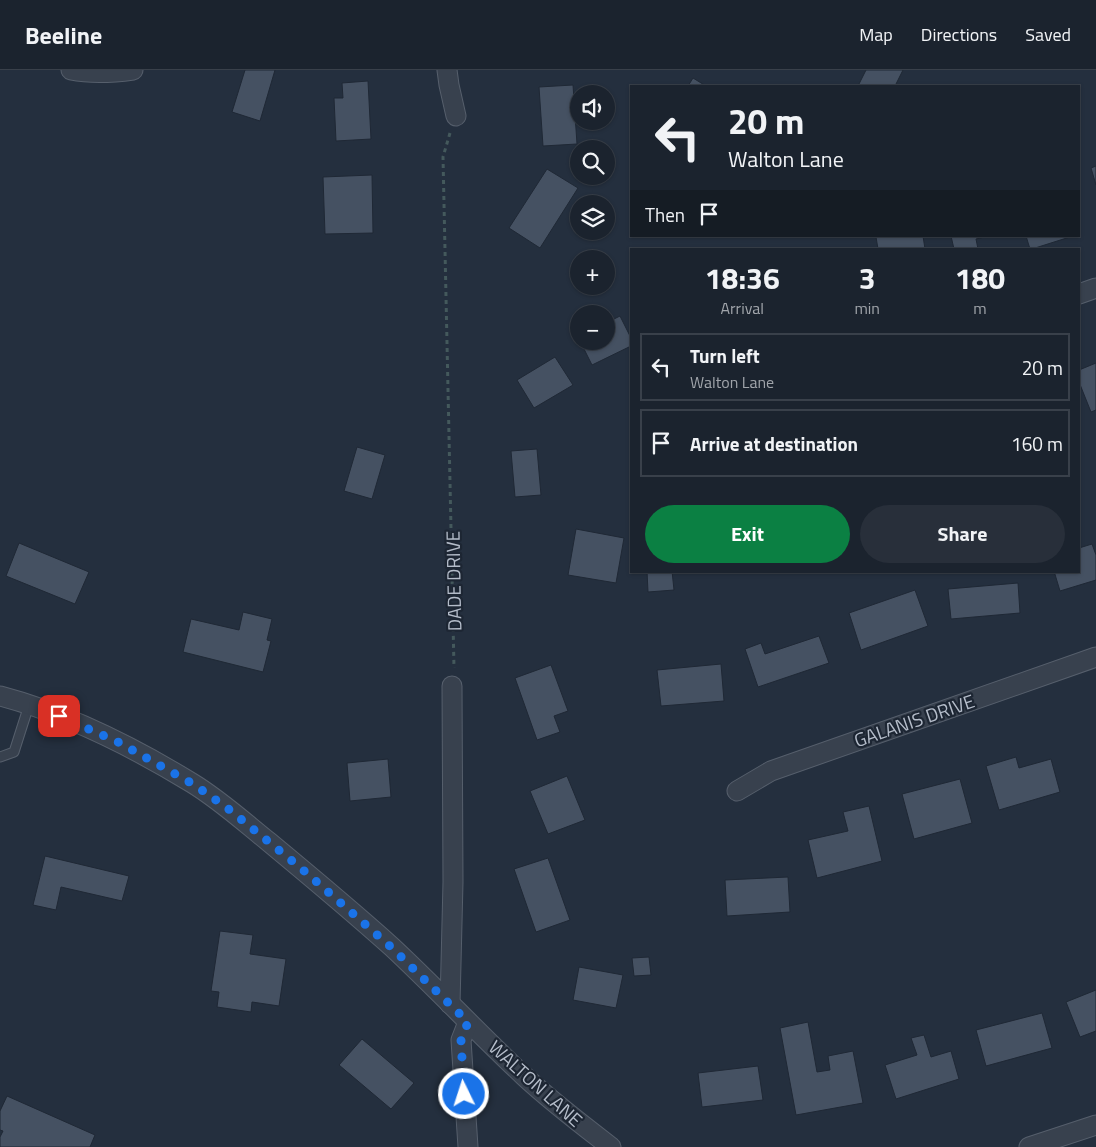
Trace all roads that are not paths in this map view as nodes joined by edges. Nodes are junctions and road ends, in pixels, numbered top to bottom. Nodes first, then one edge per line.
1 (71, 70) edge
2 (133, 70) edge
3 (448, 70) edge
4 (456, 116) dead end
5 (1096, 288) edge
6 (1080, 294) edge
7 (1096, 657) edge
8 (452, 686) road end
9 (0, 696) edge
10 (29, 705) junction
11 (0, 757) edge
12 (737, 791) dead end
13 (450, 1004) junction
14 (468, 1022) junction
15 (1095, 1128) edge
16 (468, 1147) edge
17 (611, 1147) edge
18 (1029, 1147) edge

1 - 2 street
3 - 4 street
5 - 6 street
7 - 12 street, GALANIS DRIVE
8 - 13 street
9 - 10 street, WALTON LANE
10 - 11 lane
10 - 13 street, WALTON LANE
13 - 14 street, WALTON LANE
14 - 16 street
14 - 17 street, WALTON LANE
15 - 18 street

